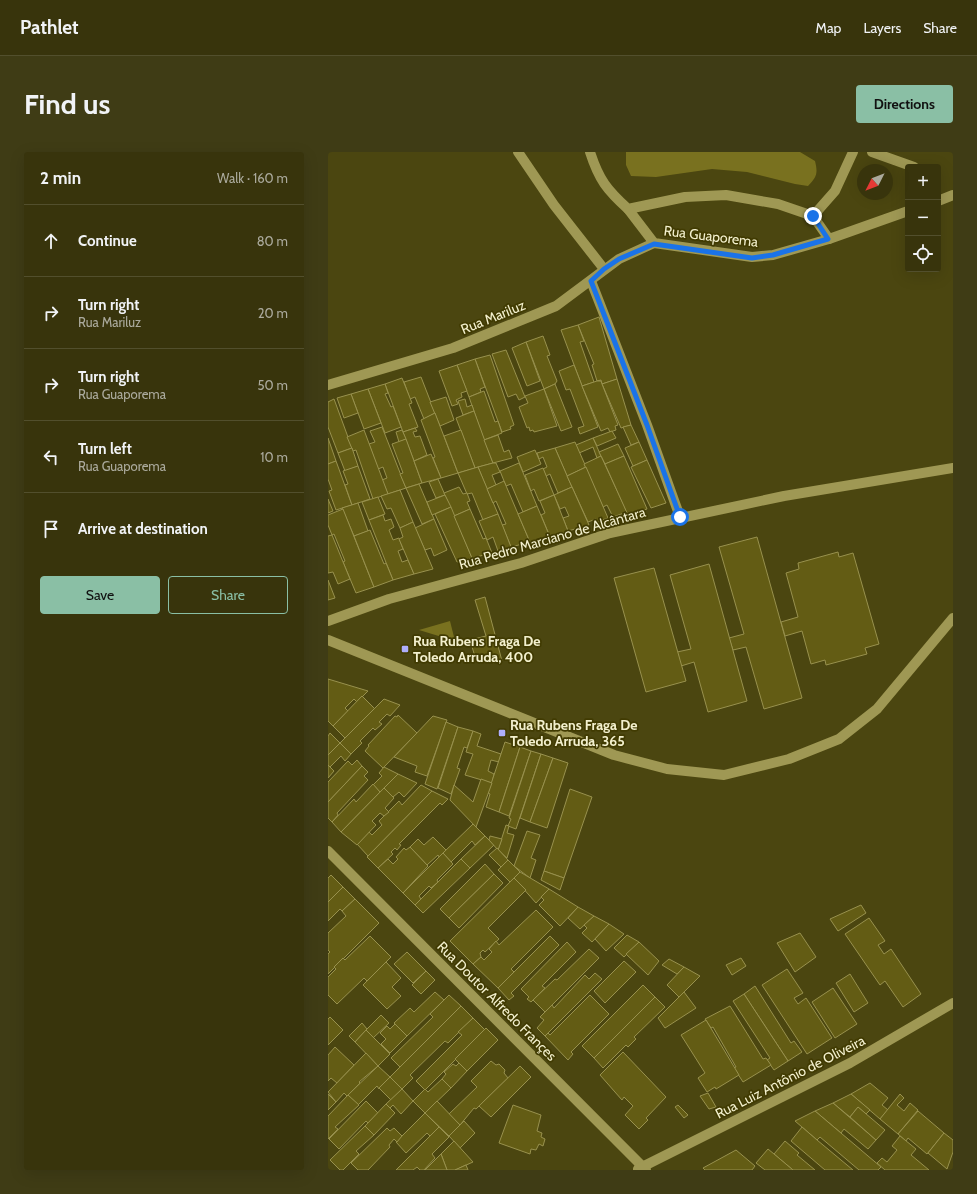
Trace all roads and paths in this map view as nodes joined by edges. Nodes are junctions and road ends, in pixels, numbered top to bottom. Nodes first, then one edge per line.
1 (518, 152) edge
2 (590, 152) edge
3 (853, 152) edge
4 (872, 152) edge
5 (906, 164) edge
6 (953, 195) edge
7 (941, 197) edge
8 (628, 209) junction
9 (905, 212) edge
10 (813, 216) junction
11 (828, 239) junction
12 (654, 244) junction
13 (604, 269) junction
14 (591, 281) junction
15 (328, 385) edge
16 (953, 468) edge
17 (680, 517) junction
18 (953, 618) edge
19 (328, 621) edge
20 (328, 640) edge
21 (328, 851) edge
22 (953, 1003) edge
23 (642, 1169) edge

1 - 13 street
2 - 8 street, Rua Guaporema
3 - 10 street
4 - 5 street
6 - 7 street
8 - 10 street, Rua Guaporema
8 - 12 street, Rua Guaporema
9 - 11 street, Rua Guaporema
10 - 11 street
11 - 12 street, Rua Guaporema
12 - 13 street, Rua Mariluz
13 - 14 street, Rua Mariluz
14 - 15 street, Rua Mariluz
14 - 17 street
16 - 17 street, Rua Pedro Marciano de Alcântara
17 - 19 street, Rua Pedro Marciano de Alcântara
18 - 20 street
21 - 23 street, Rua Doutor Alfredo Françes
22 - 23 street, Rua Luiz Antônio de Oliveira

